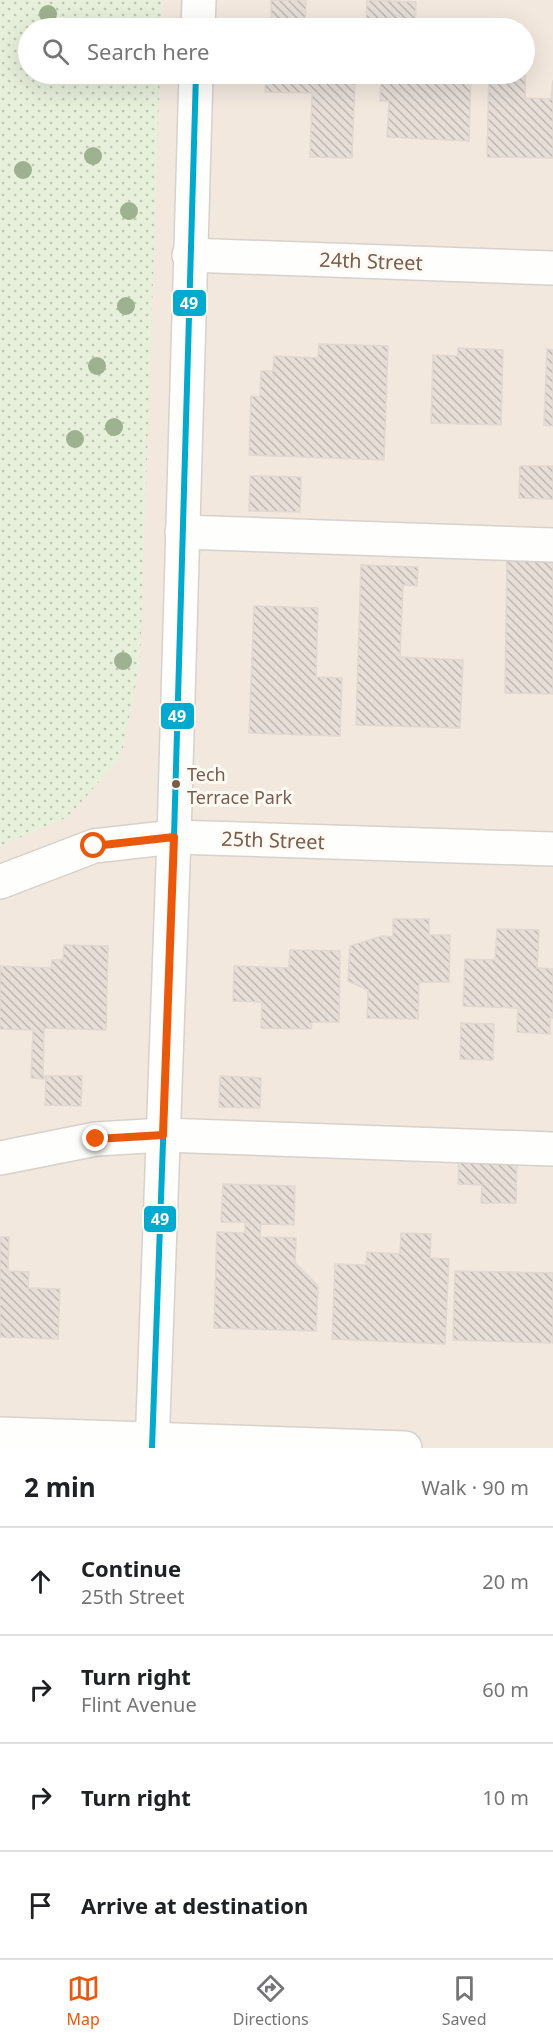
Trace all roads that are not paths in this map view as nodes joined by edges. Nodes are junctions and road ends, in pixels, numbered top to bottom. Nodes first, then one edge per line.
1 (199, 0) edge
2 (198, 18) edge
3 (196, 84) edge
4 (189, 255) junction
5 (553, 268) edge
6 (182, 532) junction
7 (553, 545) edge
8 (174, 837) junction
9 (553, 849) edge
10 (0, 882) edge
11 (163, 1135) junction
12 (553, 1149) edge
13 (0, 1158) edge
14 (0, 1434) edge
15 (152, 1444) edge
16 (405, 1448) edge

1 - 2 street
3 - 4 street
4 - 5 street, 24th Street
4 - 6 street
6 - 7 street
6 - 8 street
8 - 9 street, 25th Street
8 - 10 street, 25th Street
8 - 11 street
11 - 12 street
11 - 13 street
11 - 15 street
14 - 15 street
15 - 16 street

